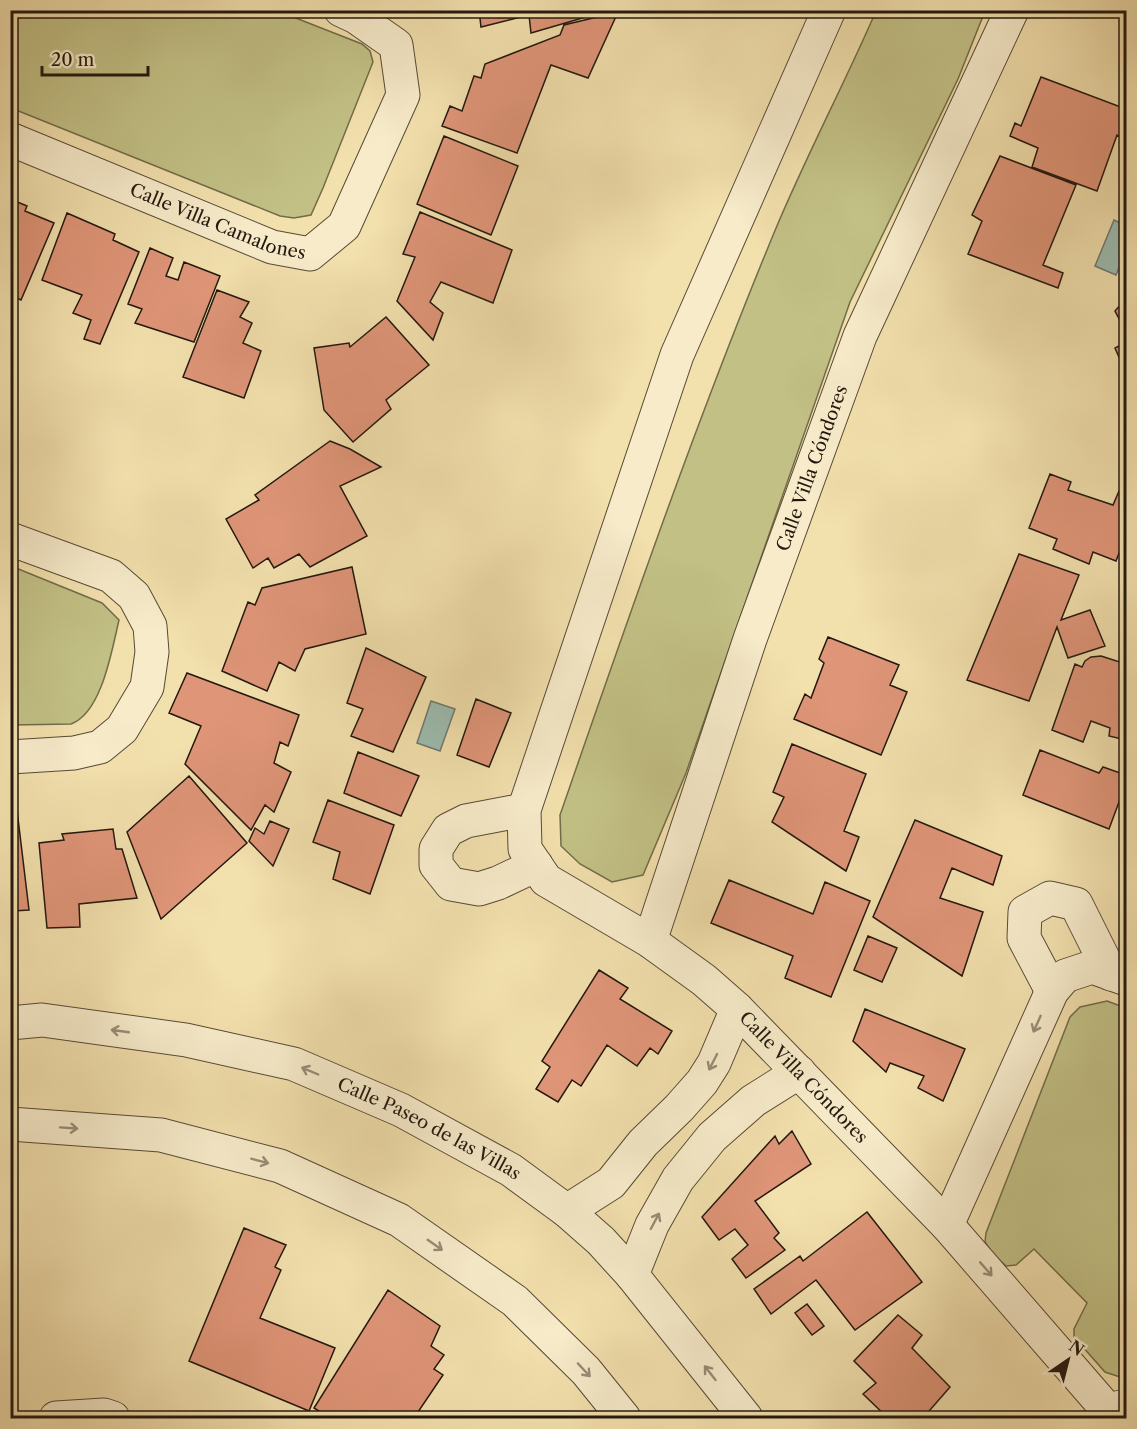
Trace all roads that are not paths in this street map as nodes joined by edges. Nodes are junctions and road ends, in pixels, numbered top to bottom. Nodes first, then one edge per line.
1 (341, 10) edge
2 (829, 10) edge
3 (1012, 10) edge
4 (10, 139) edge
5 (10, 539) edge
6 (10, 757) edge
7 (524, 810) junction
8 (536, 865) junction
9 (650, 941) junction
10 (1119, 977) edge
11 (1052, 991) junction
12 (737, 1009) junction
13 (10, 1023) edge
14 (800, 1072) junction
15 (679, 1108) junction
16 (10, 1124) edge
17 (712, 1137) junction
18 (567, 1211) junction
19 (947, 1225) junction
20 (632, 1275) junction
21 (1118, 1411) edge
22 (56, 1419) edge
23 (114, 1419) edge
24 (624, 1419) edge
25 (746, 1419) edge

1 - 4 street, Calle Villa Camalones
2 - 7 street, Calle Villa Cóndores
3 - 9 street, Calle Villa Cóndores
5 - 6 street
7 - 8 street, Calle Villa Cóndores
7 - 8 street
8 - 9 street, Calle Villa Cóndores
9 - 12 street, Calle Villa Cóndores
10 - 11 street
10 - 11 street
11 -> 19 street
12 - 14 street, Calle Villa Cóndores
12 -> 15 street
18 -> 13 street, Calle Paseo de las Villas
14 - 17 street
14 - 19 street, Calle Villa Cóndores
15 - 17 street
15 - 18 street
16 -> 24 street
20 -> 17 street
18 - 20 street, Calle Paseo de las Villas
19 -> 21 street, Calle Villa Cóndores
25 -> 20 street, Calle Paseo de las Villas
22 - 23 street

